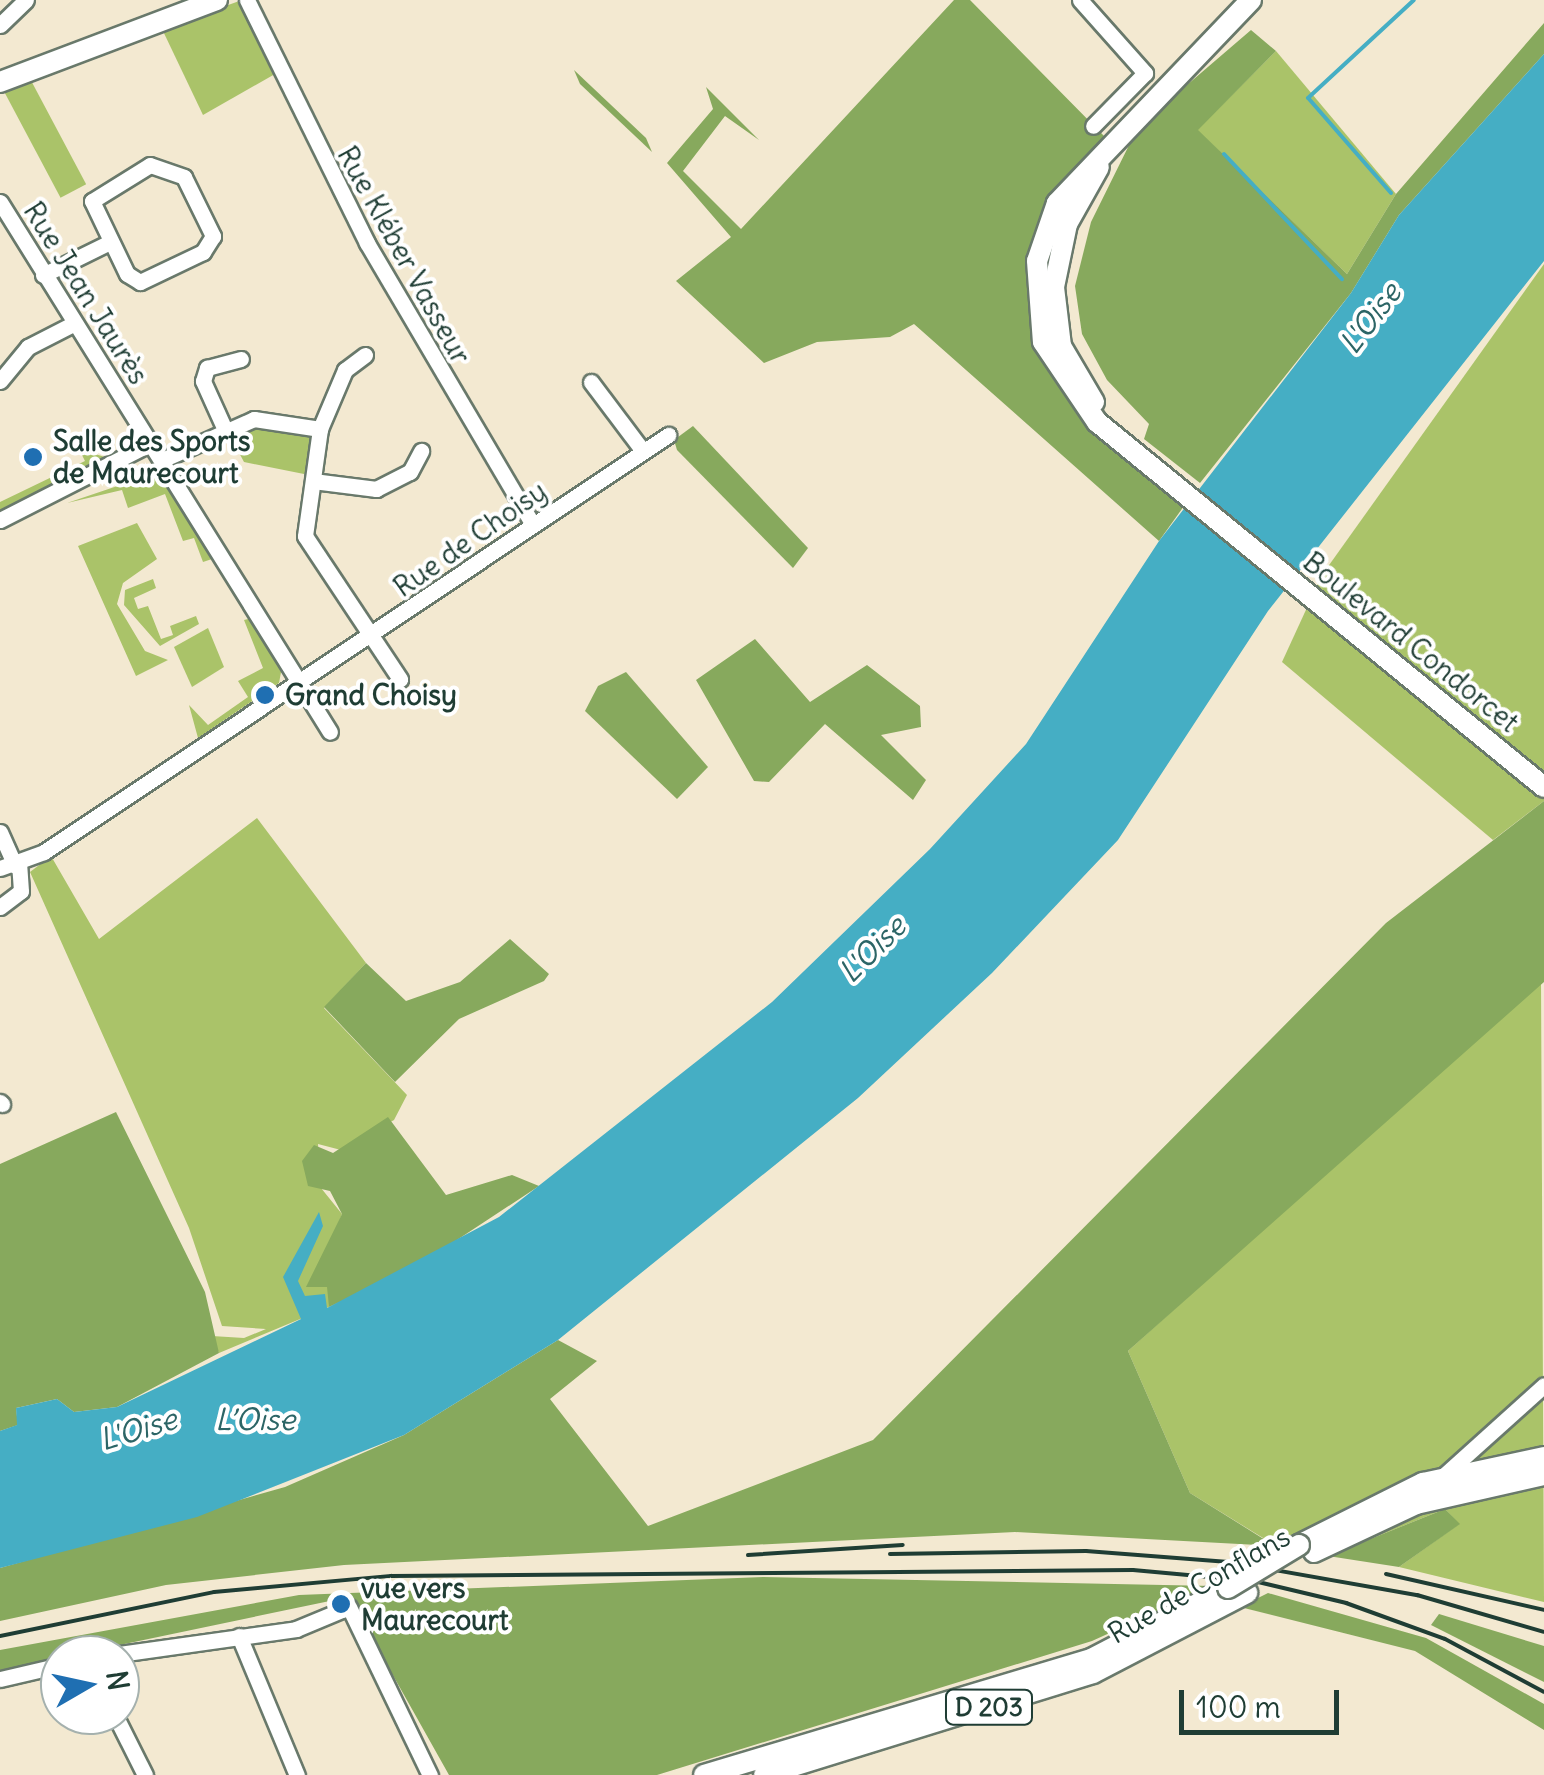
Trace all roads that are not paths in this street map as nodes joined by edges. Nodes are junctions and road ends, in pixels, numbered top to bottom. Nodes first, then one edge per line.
1 (26, 0) edge
2 (218, 0) edge
3 (248, 0) edge
4 (1080, 0) edge
5 (1251, 0) edge
6 (1267, 0) edge
7 (6, 21) edge
8 (0, 82) edge
9 (1167, 88) junction
10 (1093, 126) dead end
11 (0, 202) edge
12 (16, 224) junction
13 (0, 232) edge
14 (110, 242) junction
15 (43, 275) junction
16 (72, 324) junction
17 (365, 355) dead end
18 (241, 359) dead end
19 (0, 381) edge
20 (591, 382) dead end
21 (320, 428) junction
22 (226, 432) junction
23 (668, 435) dead end
24 (151, 443) junction
25 (421, 451) dead end
26 (643, 451) junction
27 (162, 460) junction
28 (312, 480) junction
29 (0, 520) edge
30 (533, 525) junction
31 (1245, 537) junction
32 (370, 638) junction
33 (400, 679) dead end
34 (300, 682) junction
35 (330, 732) dead end
36 (1544, 774) edge
37 (1544, 787) edge
38 (0, 832) edge
39 (11, 866) edge
40 (0, 906) edge
41 (1544, 1385) edge
42 (1468, 1449) junction
43 (1544, 1457) edge
44 (1495, 1464) junction
45 (1544, 1476) edge
46 (1442, 1477) junction
47 (1307, 1548) junction
48 (1238, 1590) junction
49 (238, 1636) junction
50 (140, 1651) edge
51 (40, 1670) edge
52 (0, 1679) edge
53 (126, 1735) edge
54 (145, 1775) edge
55 (298, 1775) edge
56 (430, 1775) edge
57 (704, 1775) edge
58 (764, 1775) edge

1 - 7 street
2 - 8 main road
3 - 30 street, Rue Kléber Vasseur
4 - 10 street
5 - 9 main road
6 - 9 main road
9 - 31 main road
11 - 12 street, Rue Jean Jaurès
12 - 13 street
12 - 15 street, Rue Jean Jaurès
14 - 14 street
14 - 15 street
15 - 16 street, Rue Jean Jaurès
16 - 19 street
16 - 24 street, Rue Jean Jaurès
17 - 21 street
18 - 22 street
20 - 26 street
21 - 22 street
21 - 28 street
22 - 27 street
23 - 26 street, Rue de Choisy
24 - 27 street, Rue Jean Jaurès
24 - 29 street
25 - 28 street
26 - 30 street, Rue de Choisy
27 - 34 street, Rue Jean Jaurès
28 - 32 street
30 - 32 street, Rue de Choisy
31 - 36 main road, Boulevard Condorcet
31 - 37 main road, Boulevard Condorcet
32 - 33 street
32 - 34 street, Rue de Choisy
34 - 35 street
34 - 39 street, Rue de Choisy
38 - 39 street
39 - 40 street
41 - 42 street, Rue de Conflans
42 - 44 street
42 - 46 street, Rue de Conflans
43 - 44 main road, Rue de Conflans / D 203
44 - 46 main road, Rue de Conflans / D 203
45 - 47 main road, Rue de Conflans / D 203
46 - 47 main road, Rue de Conflans / D 203
47 - 48 main road, Rue de Conflans / D 203
48 - 57 main road, Rue de Conflans / D 203
48 - 58 main road, Rue de Conflans / D 203
49 - 50 street
49 - 55 street
49 - 56 street
51 - 52 street
53 - 54 street

